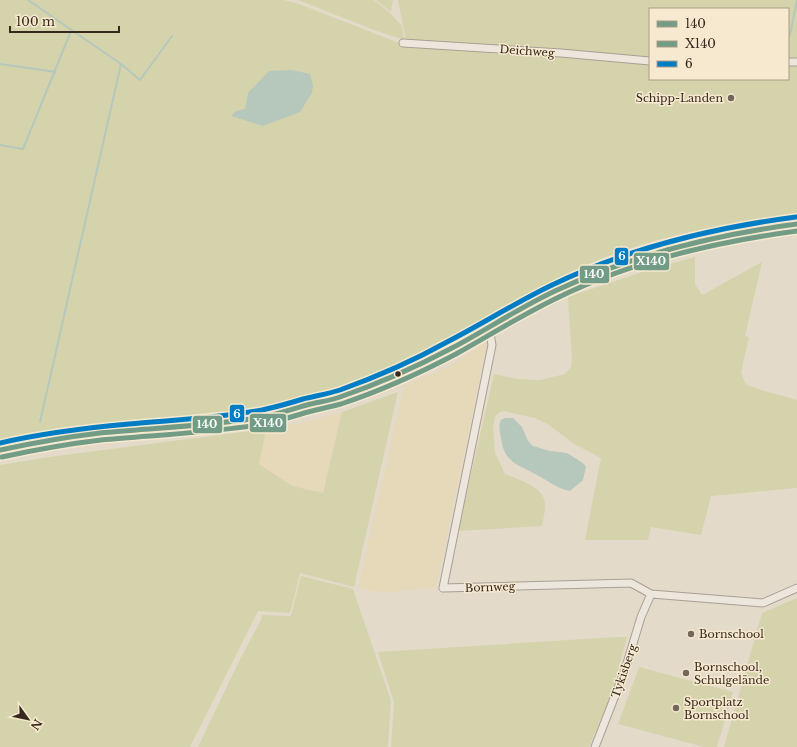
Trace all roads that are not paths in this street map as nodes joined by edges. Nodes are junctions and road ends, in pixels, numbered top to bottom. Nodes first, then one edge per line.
1 (404, 43) dead end
2 (649, 61) edge
3 (797, 224) edge
4 (489, 327) junction
5 (0, 450) edge
6 (797, 588) edge
7 (651, 594) junction
8 (595, 747) edge

1 - 2 street, Deichweg
3 - 4 main road
4 - 5 main road
4 - 7 street, Bornweg
6 - 7 street, Bornweg
7 - 8 street, Tykisberg

